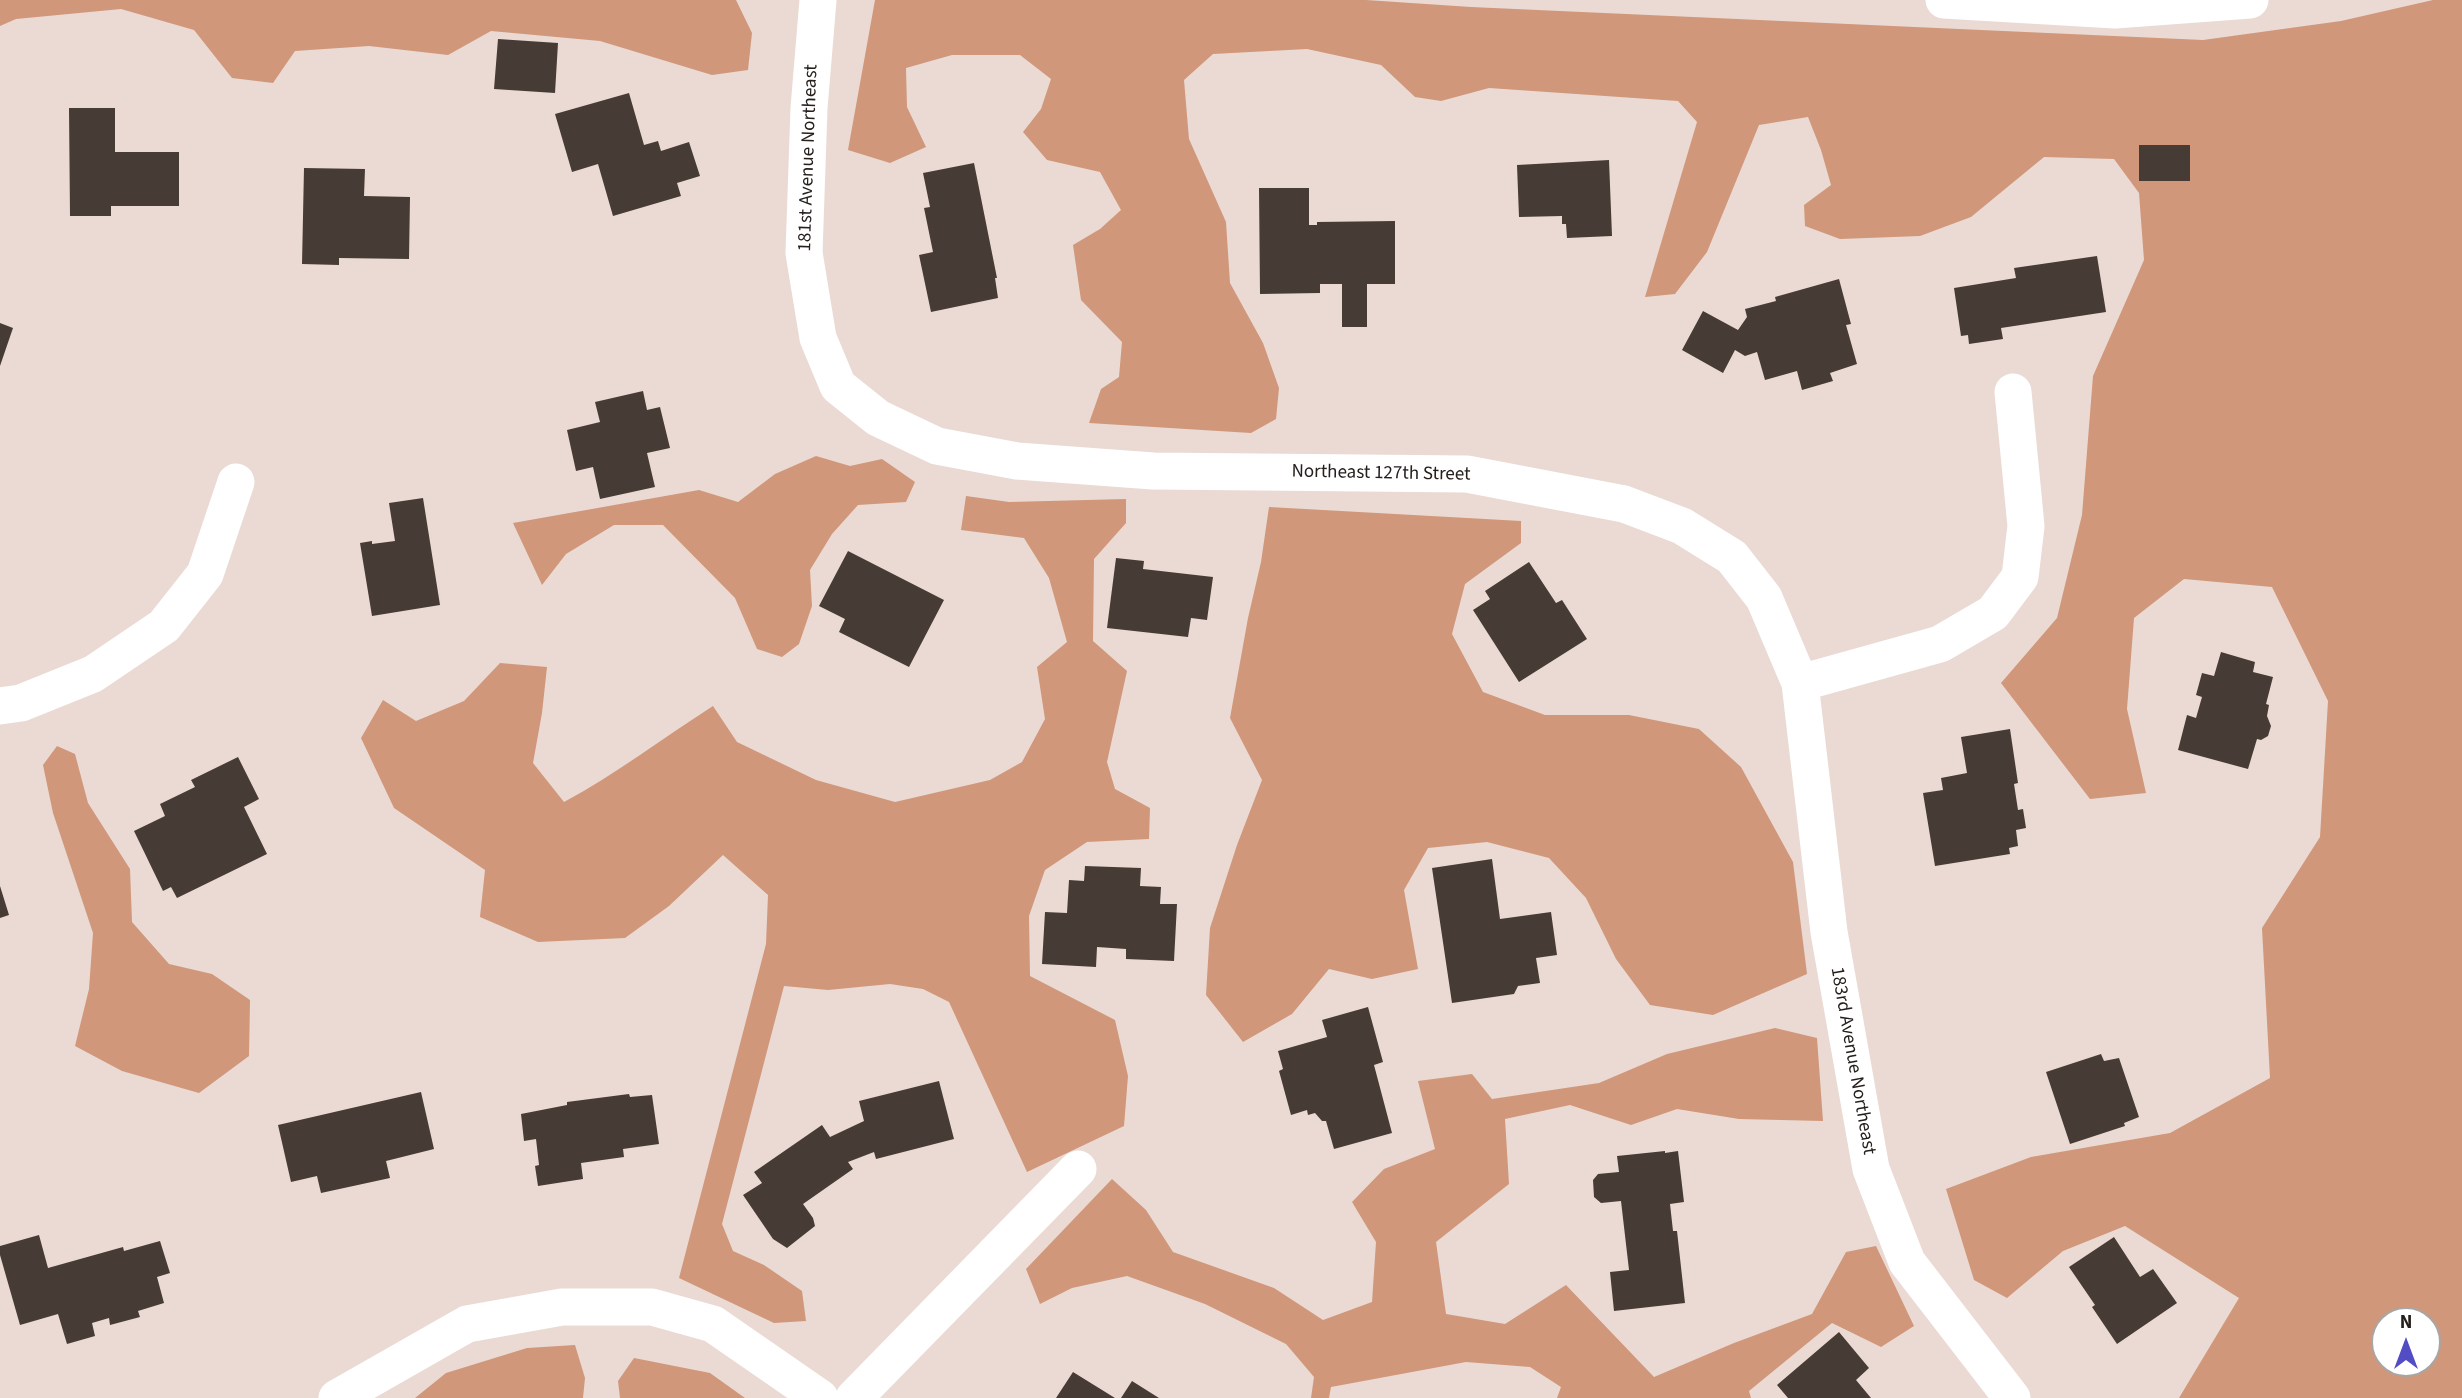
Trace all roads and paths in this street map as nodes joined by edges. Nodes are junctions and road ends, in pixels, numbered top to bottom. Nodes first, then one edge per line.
1 (817, 0) edge
2 (1944, 0) edge
3 (2237, 1) edge
4 (2013, 392) dead end
5 (878, 418) joint
6 (236, 482) dead end
7 (1800, 683) junction
8 (0, 706) edge
9 (1077, 1169) dead end
10 (337, 1398) edge
11 (820, 1398) edge
12 (854, 1398) edge
13 (2012, 1398) edge

1 - 5 street, 181st Avenue Northeast
2 - 3 street
4 - 7 street
5 - 7 street, Northeast 127th Street
6 - 8 street
7 - 13 street, 183rd Avenue Northeast
9 - 12 street
10 - 11 street

